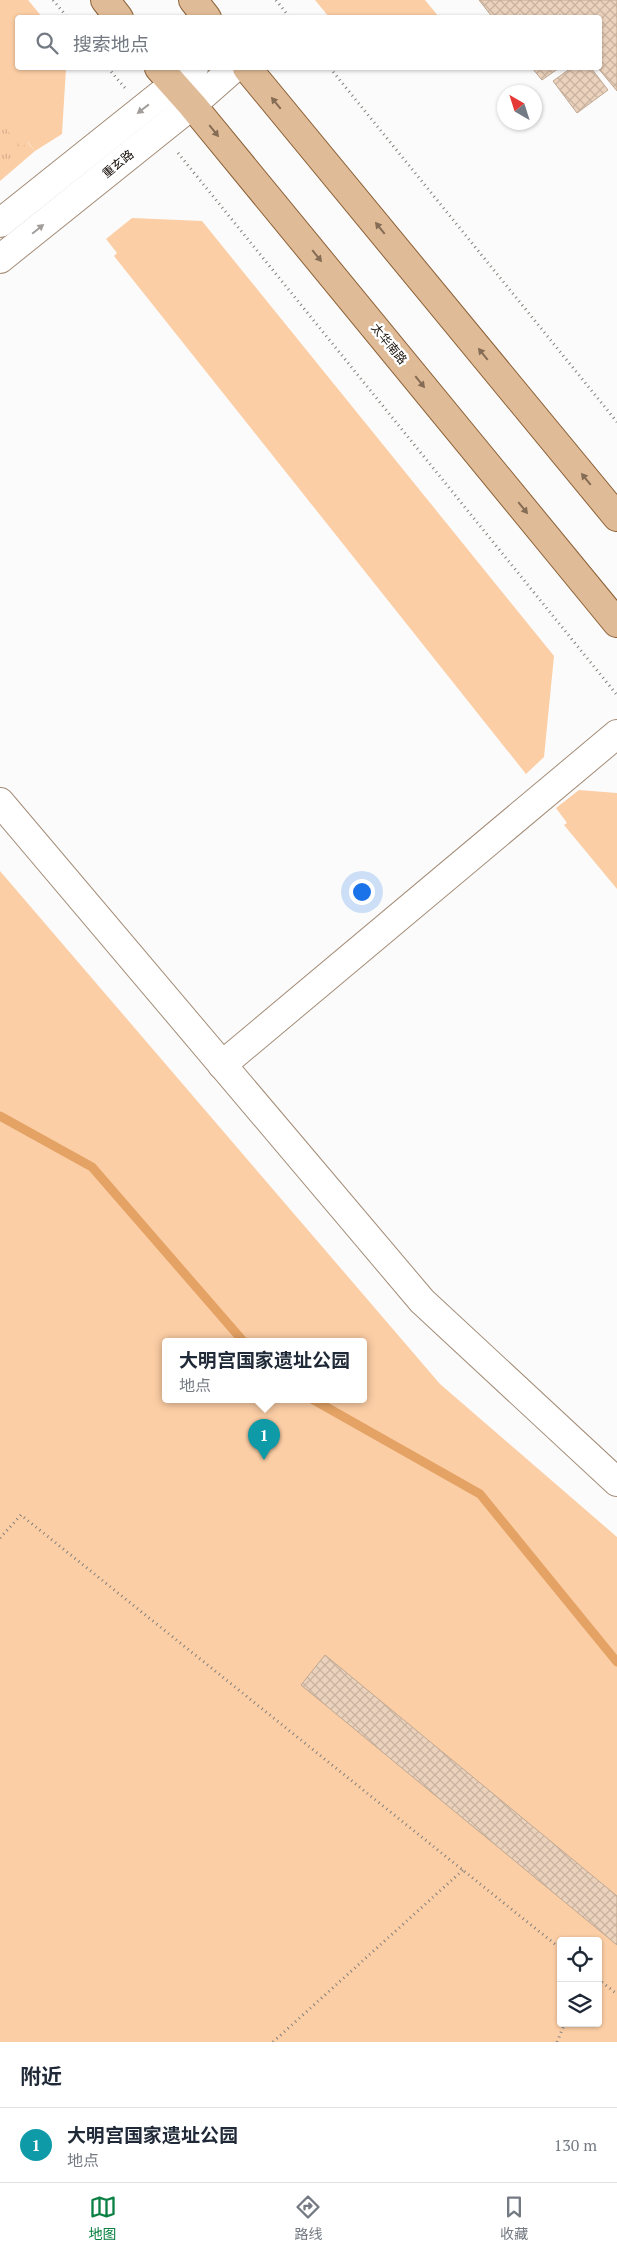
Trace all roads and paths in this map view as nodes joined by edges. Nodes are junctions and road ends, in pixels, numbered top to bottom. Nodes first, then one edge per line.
1 (54, 0) edge
2 (105, 0) edge
3 (193, 0) edge
4 (276, 0) edge
5 (66, 15) edge
6 (117, 15) edge
7 (205, 15) edge
8 (288, 15) edge
9 (110, 70) edge
10 (187, 70) edge
11 (232, 70) edge
12 (249, 70) edge
13 (332, 70) edge
14 (166, 76) edge
15 (192, 105) junction
16 (142, 110) junction
17 (160, 131) junction
18 (0, 223) edge
19 (0, 259) edge
20 (617, 422) edge
21 (617, 517) edge
22 (617, 623) edge
23 (617, 695) edge
24 (617, 734) edge
25 (0, 802) edge
26 (222, 1065) junction
27 (617, 1482) edge
28 (0, 1538) edge
29 (463, 1870) junction
30 (557, 1946) edge
31 (602, 1982) edge
32 (617, 1994) edge
33 (564, 2027) edge
34 (273, 2042) edge
35 (557, 2042) edge

1 - 5 path
2 - 6 main road
3 - 7 main road
4 - 8 path
9 - 16 path
10 - 14 street
11 - 15 street, 重玄路
21 -> 12 main road
13 - 20 path
14 - 15 main road, 太华南路
14 -> 16 street
15 - 17 street, 重玄路
15 -> 22 main road, 太华南路
16 - 18 street
19 -> 17 street, 重玄路
17 - 23 path
24 - 26 street
25 - 26 street
26 - 27 street
28 - 29 path
29 - 30 path
29 - 34 path
31 - 32 path
33 - 35 path

